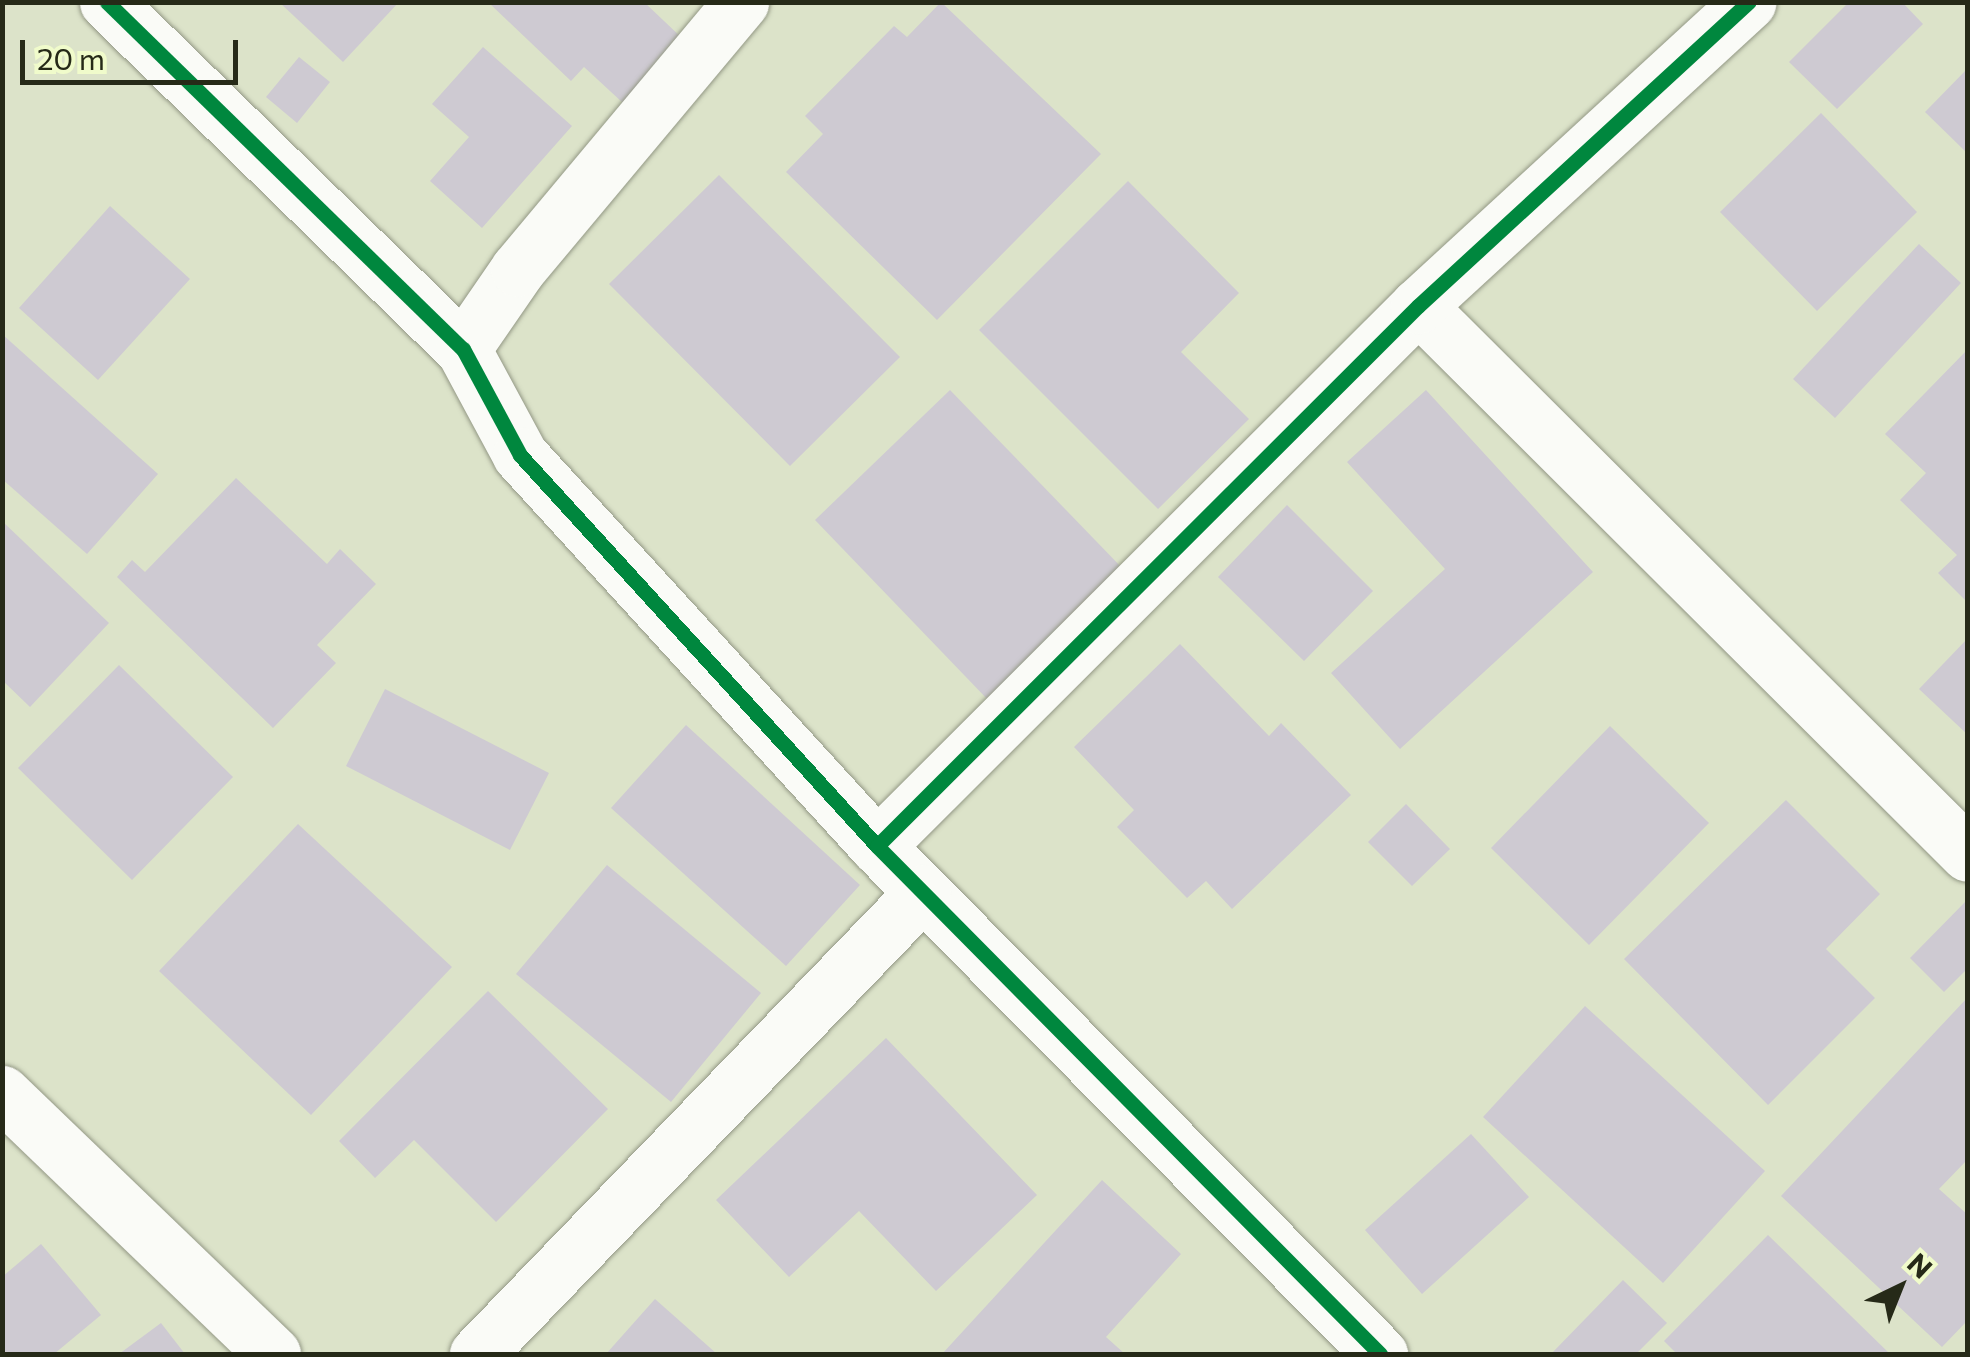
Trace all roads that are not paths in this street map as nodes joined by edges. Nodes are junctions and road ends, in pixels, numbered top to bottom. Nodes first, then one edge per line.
1 (106, 2) edge
2 (741, 2) edge
3 (1749, 2) edge
4 (1418, 306) junction
5 (462, 349) junction
6 (877, 846) junction
7 (1968, 854) edge
8 (923, 892) junction
9 (2, 1093) edge
10 (273, 1354) edge
11 (476, 1354) edge
12 (1380, 1354) edge

1 - 5 street
2 - 5 street
3 - 4 street
4 - 6 street
4 - 7 street
5 - 6 street
6 - 8 street
8 - 11 street
8 - 12 street
9 - 10 street

